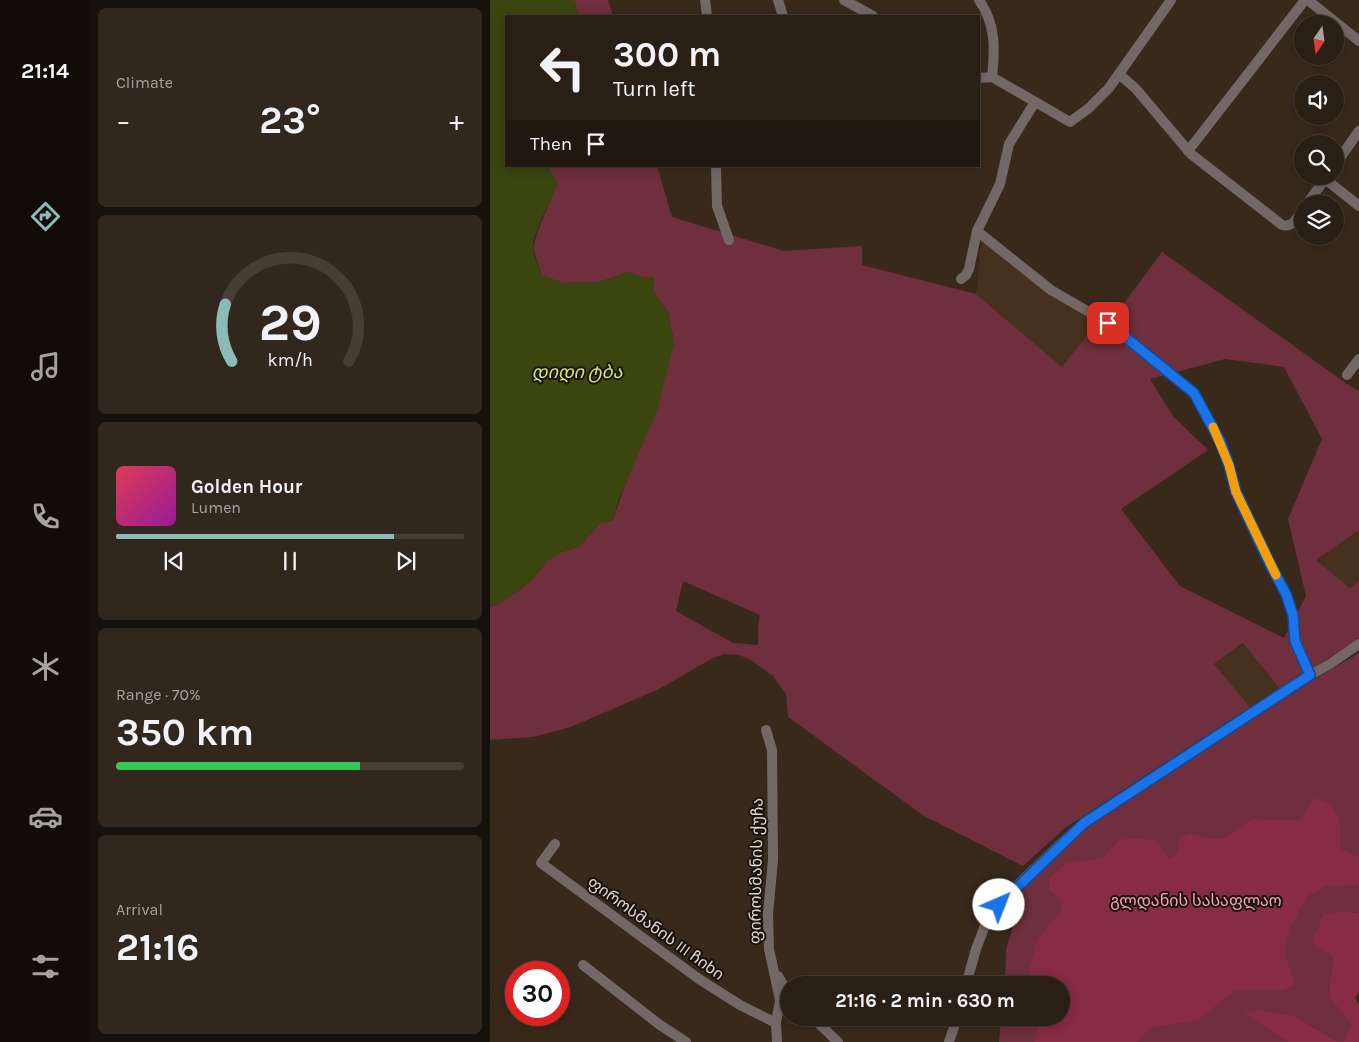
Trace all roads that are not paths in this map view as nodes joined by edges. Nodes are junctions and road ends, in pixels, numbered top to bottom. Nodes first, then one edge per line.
1 (705, 0) edge
2 (778, 0) edge
3 (844, 0) edge
4 (979, 0) edge
5 (1171, 0) edge
6 (1306, 0) edge
7 (707, 15) edge
8 (783, 15) edge
9 (871, 15) edge
10 (1359, 41) edge
11 (1119, 74) junction
12 (992, 77) junction
13 (980, 78) edge
14 (1035, 102) junction
15 (1359, 131) edge
16 (1188, 151) junction
17 (1344, 152) edge
18 (716, 167) edge
19 (1334, 185) edge
20 (1359, 206) edge
21 (1294, 221) edge
22 (977, 231) junction
23 (729, 240) dead end
24 (961, 279) dead end
25 (1359, 359) edge
26 (1347, 376) dead end
27 (1359, 644) edge
28 (1310, 675) junction
29 (766, 730) dead end
30 (555, 844) dead end
31 (583, 965) dead end
32 (774, 968) junction
33 (968, 976) edge
34 (780, 978) edge
35 (776, 1023) junction
36 (821, 1026) edge
37 (954, 1026) edge
38 (686, 1042) edge
39 (777, 1042) edge
40 (838, 1042) edge
41 (949, 1042) edge

1 - 7 street
2 - 8 street
3 - 9 street
4 - 12 street
5 - 11 street
6 - 10 street
6 - 16 street
11 - 14 street
11 - 16 street
12 - 13 street
12 - 14 street
14 - 22 street
15 - 17 street
16 - 21 street
18 - 23 street
19 - 20 street
22 - 24 street
22 - 28 street
25 - 26 street
27 - 28 street
28 - 33 street
29 - 32 street, ფიროსმანის ქუჩა
30 - 35 street, ფიროსმანის III ჩიხი
31 - 38 street
32 - 34 street
32 - 35 street, ფიროსმანის ქუჩა
35 - 39 street, ფიროსმანის ქუჩა
36 - 40 street
37 - 41 street

